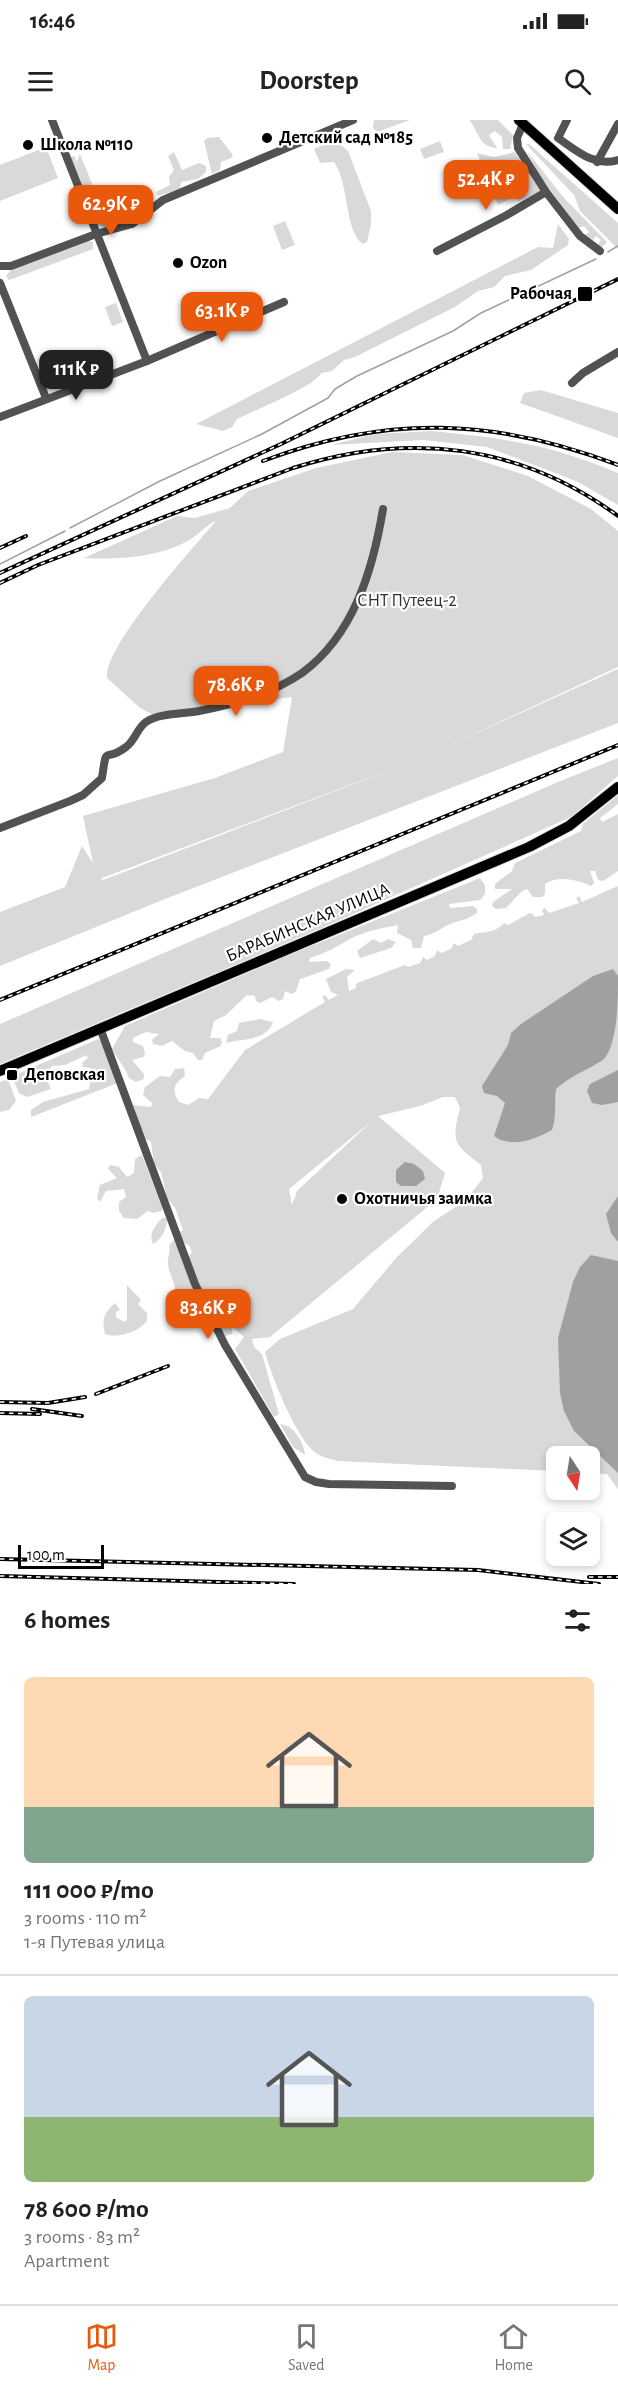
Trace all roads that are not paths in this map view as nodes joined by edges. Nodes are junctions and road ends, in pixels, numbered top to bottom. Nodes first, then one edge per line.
1 (52, 120) edge
2 (353, 120) edge
3 (567, 120) edge
4 (521, 122) edge
5 (618, 124) edge
6 (618, 160) edge
7 (597, 162) junction
8 (546, 192) junction
9 (618, 209) edge
10 (96, 234) junction
11 (437, 251) dead end
12 (600, 251) dead end
13 (0, 266) edge
14 (0, 283) edge
15 (284, 302) dead end
16 (618, 352) edge
17 (147, 361) junction
18 (572, 383) dead end
19 (46, 398) junction
20 (0, 417) edge
21 (383, 509) dead end
22 (618, 787) edge
23 (0, 828) edge
24 (100, 1028) junction
25 (0, 1071) edge
26 (452, 1486) dead end

1 - 10 street
2 - 10 street
3 - 7 street
4 - 8 street
4 - 9 main road
5 - 7 street
6 - 7 street
8 - 11 street
8 - 12 street
10 - 13 street
10 - 17 street
14 - 19 street
15 - 17 street
16 - 18 street
17 - 19 street
19 - 20 street
21 - 23 street
22 - 24 main road, БАРАБИНСКАЯ УЛИЦА
24 - 25 main road, БАРАБИНСКАЯ УЛИЦА
24 - 26 street

